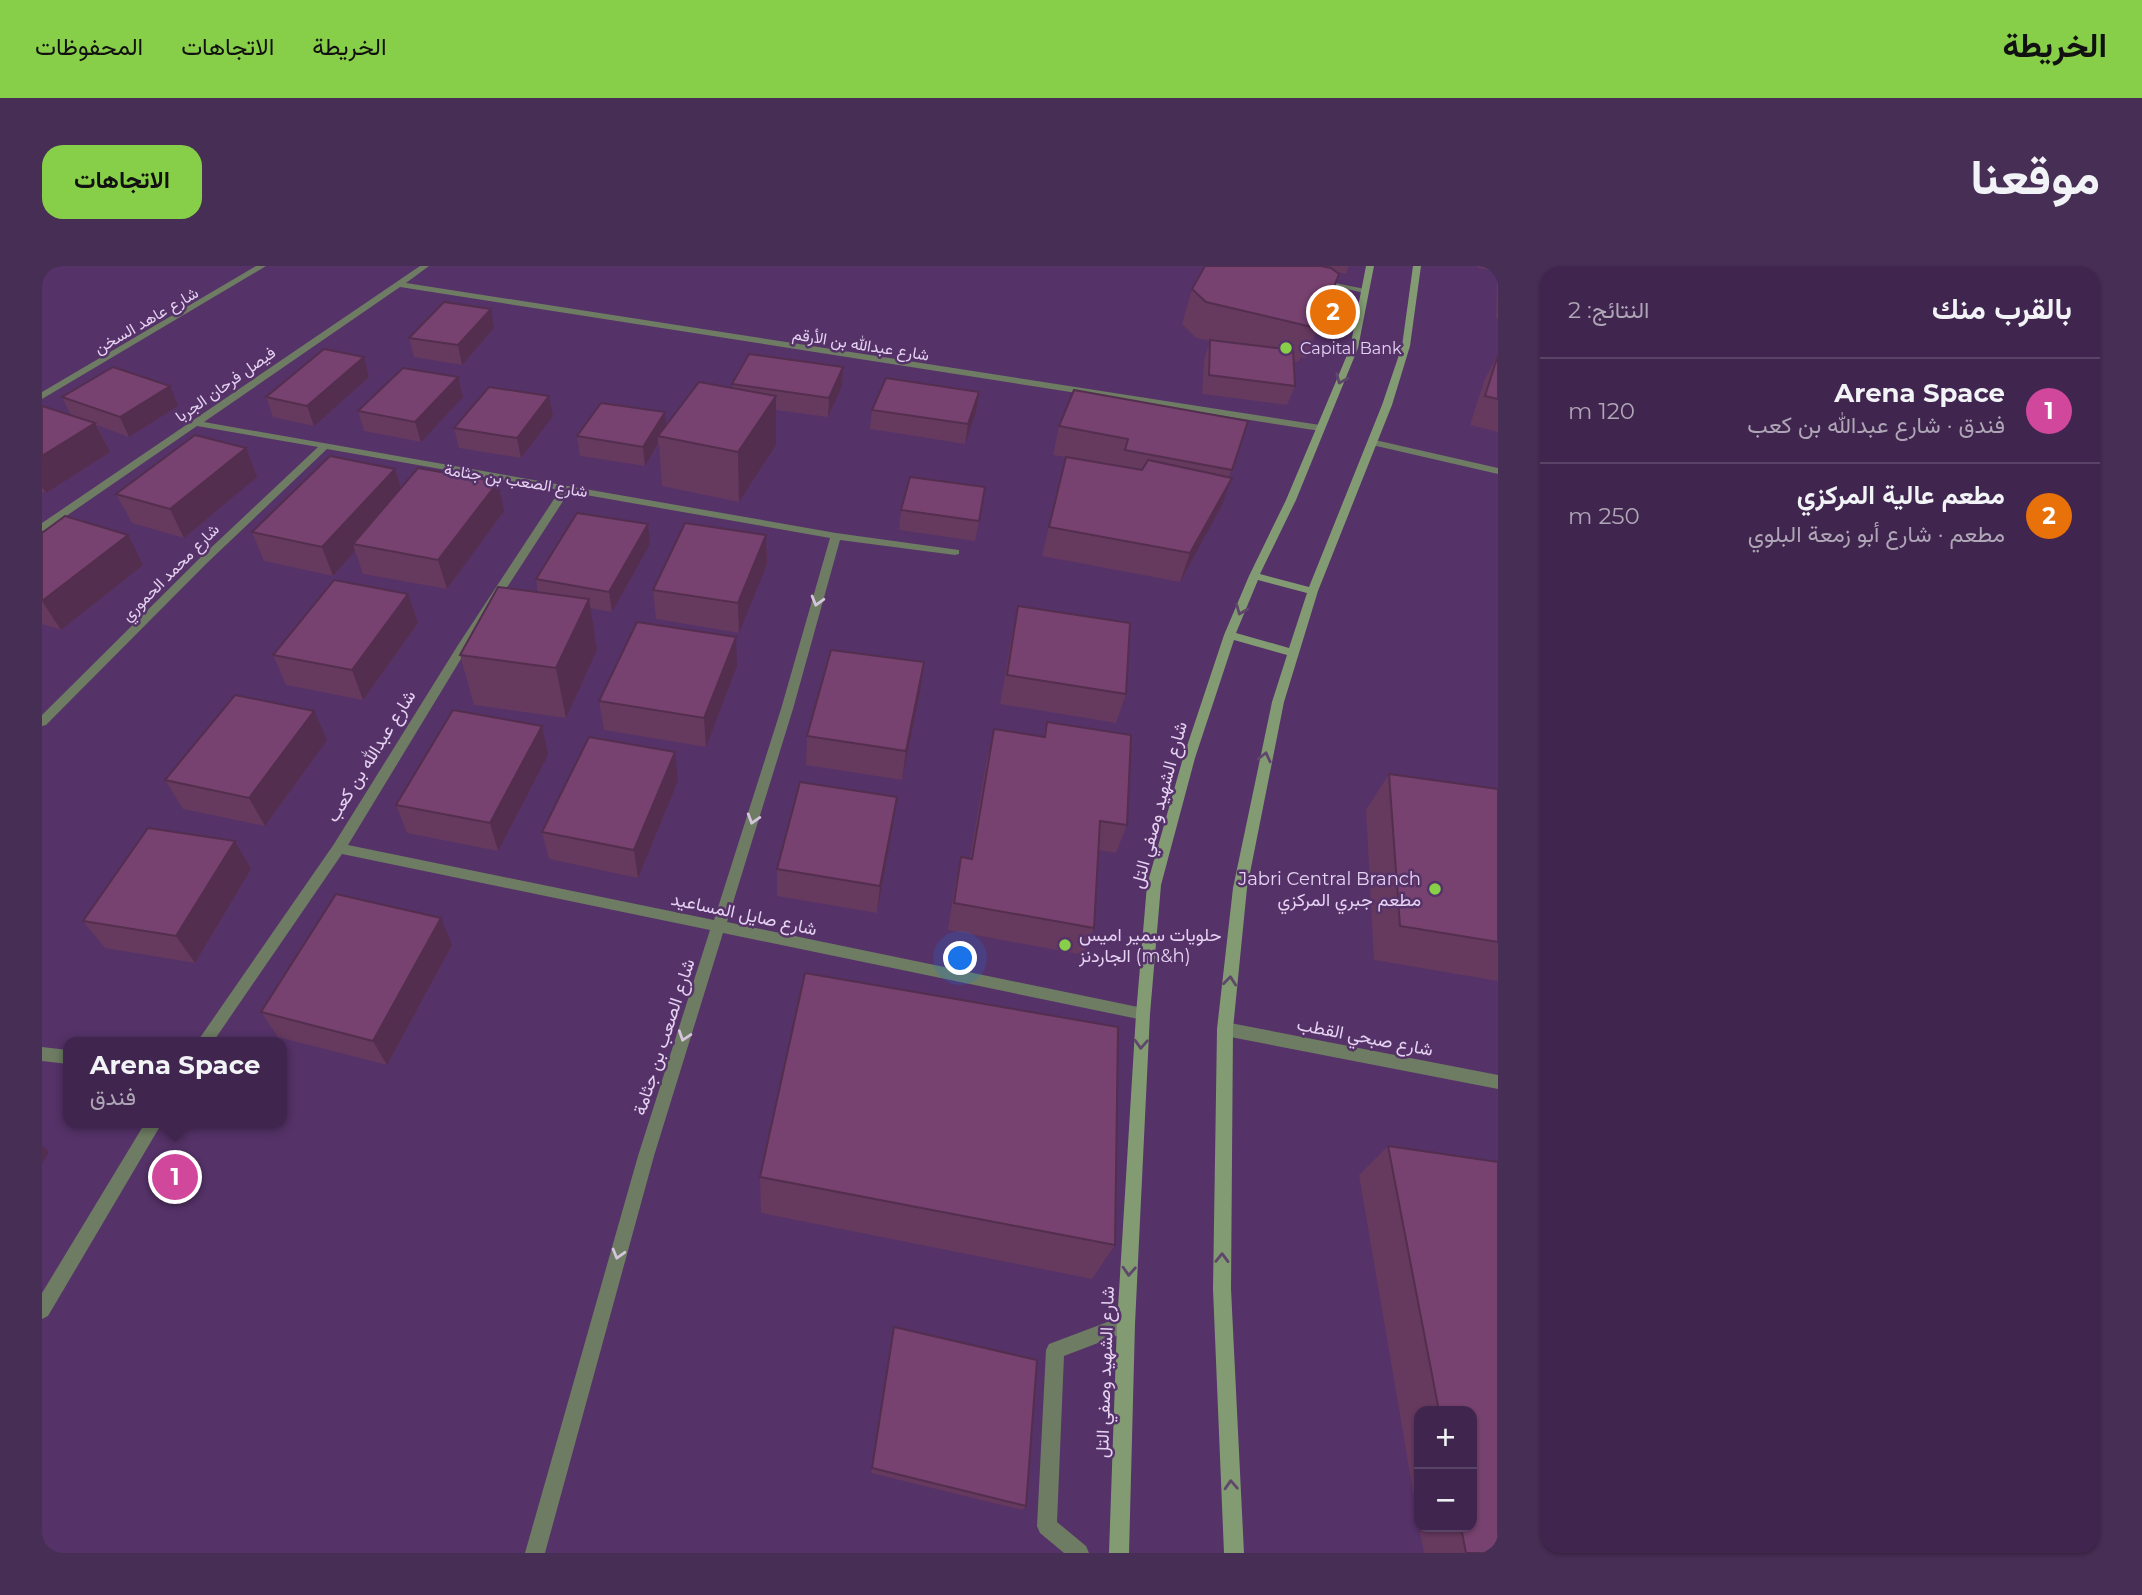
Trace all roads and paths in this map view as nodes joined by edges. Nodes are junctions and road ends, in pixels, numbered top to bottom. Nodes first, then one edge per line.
1 (262, 266) edge
2 (425, 266) edge
3 (1370, 266) edge
4 (1418, 266) edge
5 (1303, 279) edge
6 (397, 284) junction
7 (1365, 291) junction
8 (42, 396) edge
9 (196, 423) junction
10 (1321, 428) junction
11 (1375, 443) junction
12 (323, 448) junction
13 (1498, 471) edge
14 (566, 488) junction
15 (42, 528) edge
16 (836, 536) junction
17 (955, 552) dead end
18 (1254, 576) junction
19 (1313, 591) junction
20 (1230, 635) junction
21 (1293, 653) junction
22 (42, 722) edge
23 (339, 848) junction
24 (719, 929) junction
25 (1143, 1014) junction
26 (1225, 1029) junction
27 (208, 1037) edge
28 (42, 1054) edge
29 (63, 1056) edge
30 (1498, 1082) edge
31 (151, 1128) edge
32 (42, 1310) edge
33 (1126, 1324) junction
34 (535, 1553) edge
35 (1079, 1553) edge
36 (1119, 1553) edge
37 (1234, 1553) edge

1 - 8 street, شارع عاهد السخن
2 - 6 street, فيصل فرحان الجربا
3 - 7 main road, شارع الشهيد وصفي التل
4 - 11 main road
5 - 7 street
6 - 9 street, فيصل فرحان الجربا
6 - 10 street, شارع عبدالله بن الأرقم
7 -> 10 main road, شارع الشهيد وصفي التل
9 - 12 street, شارع الصعب بن جثامة
9 - 15 street, فيصل فرحان الجربا
10 - 18 main road, شارع الشهيد وصفي التل
11 - 13 street
11 - 19 main road
12 - 14 street, شارع الصعب بن جثامة
12 - 22 street, شارع محمد الحموري
14 - 16 street, شارع الصعب بن جثامة
14 - 23 street, شارع عبدالله بن كعب
16 - 17 street, شارع الصعب بن جثامة
16 -> 24 street, شارع الصعب بن جثامة
18 - 19 main road
18 -> 20 main road, شارع الشهيد وصفي التل
19 - 21 main road
20 - 21 main road
20 - 25 main road, شارع الشهيد وصفي التل
26 -> 21 main road
23 - 24 street, شارع صايل المساعيد
23 - 27 street, شارع عبدالله بن كعب
24 - 25 street, شارع صايل المساعيد
24 -> 34 street, شارع الصعب بن جثامة
25 -> 33 main road, شارع الشهيد وصفي التل
26 - 30 street, شارع صبحي القطب
37 -> 26 main road
28 - 29 street
31 - 32 street
33 - 35 street
33 - 36 main road, شارع الشهيد وصفي التل

